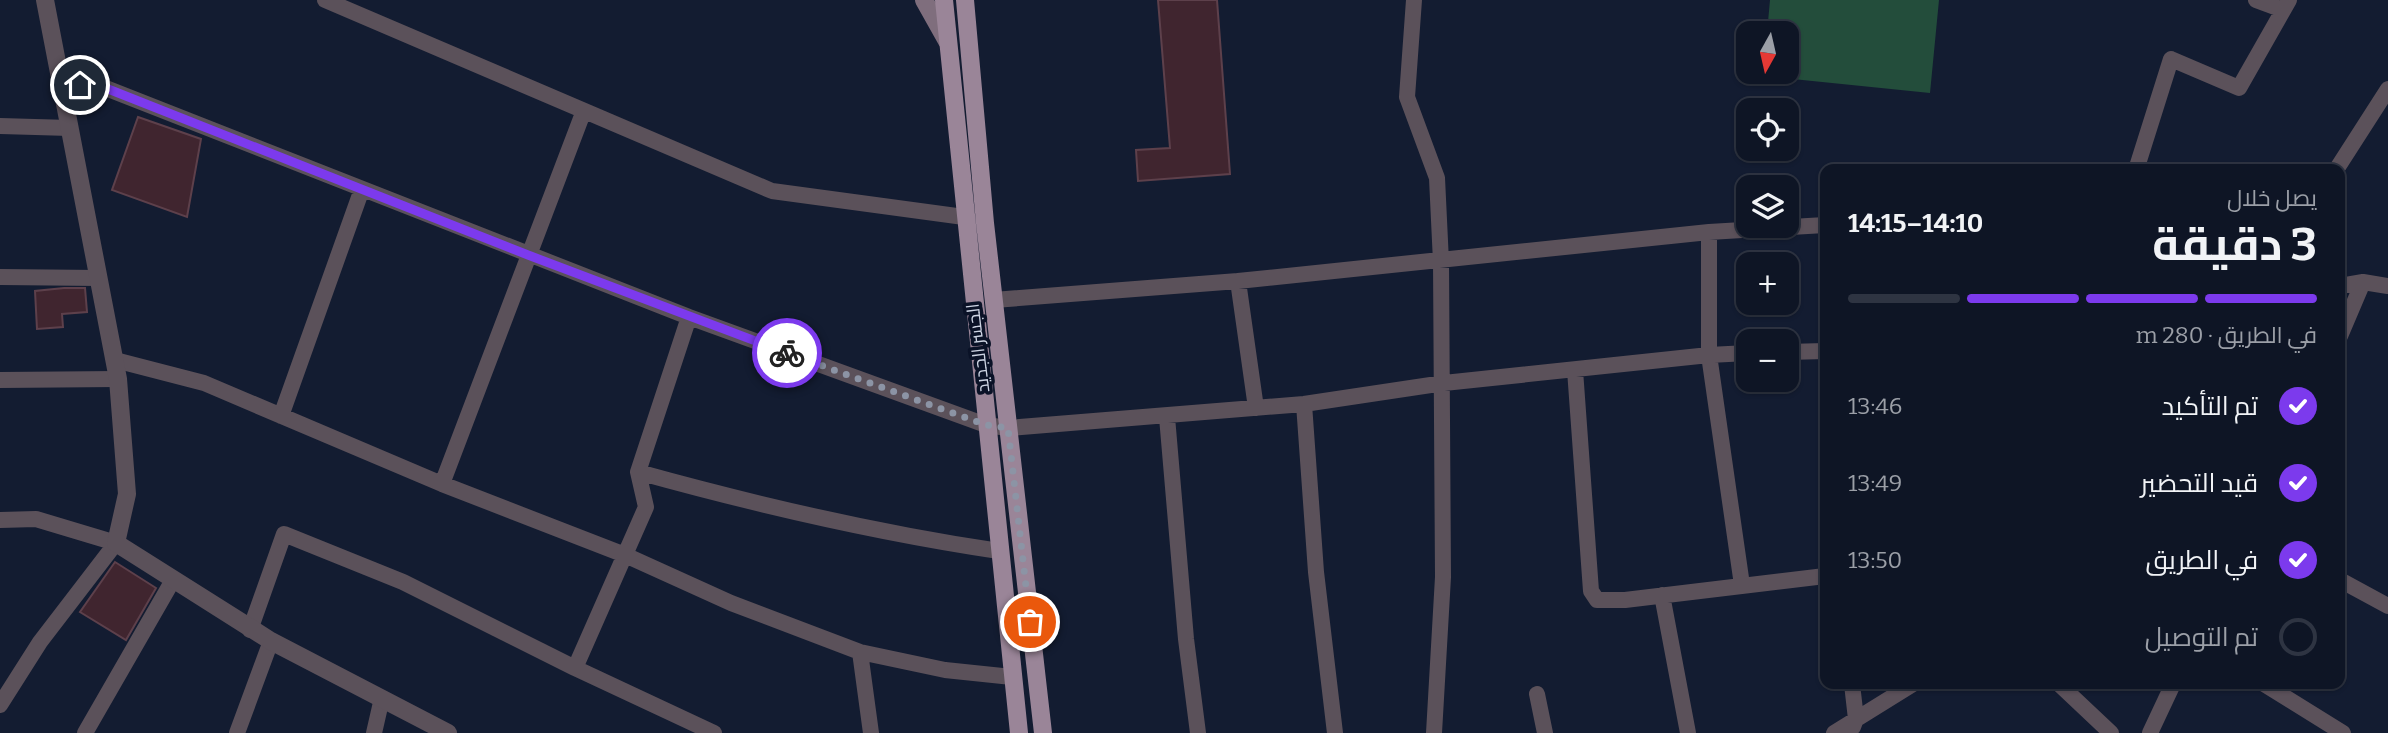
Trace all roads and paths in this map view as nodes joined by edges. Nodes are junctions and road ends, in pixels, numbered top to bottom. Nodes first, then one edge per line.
1 (45, 0) edge
2 (325, 0) edge
3 (925, 0) edge
4 (944, 0) edge
5 (965, 0) edge
6 (1414, 0) edge
7 (2256, 0) edge
8 (2286, 5) edge
9 (947, 41) junction
10 (62, 86) junction
11 (2388, 89) edge
12 (583, 113) junction
13 (0, 126) edge
14 (71, 128) junction
15 (2138, 164) edge
16 (2340, 164) edge
17 (362, 189) junction
18 (964, 217) junction
19 (1820, 225) edge
20 (1709, 232) junction
21 (528, 255) junction
22 (1441, 262) junction
23 (0, 277) edge
24 (99, 278) junction
25 (1238, 281) junction
26 (2363, 282) junction
27 (2345, 285) edge
28 (2388, 286) edge
29 (994, 300) junction
30 (690, 317) junction
31 (2345, 325) edge
32 (1820, 351) edge
33 (1799, 352) edge
34 (1736, 354) edge
35 (1709, 355) junction
36 (114, 359) junction
37 (1575, 370) junction
38 (118, 379) junction
39 (0, 380) edge
40 (1444, 383) junction
41 (1304, 404) junction
42 (1256, 408) junction
43 (281, 416) junction
44 (1167, 417) junction
45 (986, 425) junction
46 (1008, 428) junction
47 (638, 472) junction
48 (442, 484) junction
49 (0, 520) edge
50 (116, 543) junction
51 (999, 551) junction
52 (625, 555) junction
53 (1820, 577) edge
54 (173, 580) junction
55 (2345, 583) edge
56 (1742, 585) junction
57 (1662, 595) junction
58 (2388, 606) edge
59 (250, 630) junction
60 (271, 642) junction
61 (860, 652) junction
62 (575, 668) junction
63 (1012, 677) junction
64 (1852, 689) edge
65 (1906, 689) edge
66 (2064, 689) edge
67 (2171, 689) edge
68 (2272, 689) edge
69 (1537, 694) dead end
70 (382, 698) junction
71 (0, 705) edge
72 (1853, 726) edge
73 (85, 733) edge
74 (237, 733) edge
75 (374, 733) edge
76 (448, 733) edge
77 (714, 733) edge
78 (871, 733) edge
79 (1019, 733) edge
80 (1043, 733) edge
81 (1198, 733) edge
82 (1335, 733) edge
83 (1434, 733) edge
84 (1545, 733) edge
85 (1688, 733) edge
86 (1834, 733) edge
87 (2111, 733) edge
88 (2150, 733) edge
89 (2343, 733) edge

1 - 10 street
2 - 12 street
3 - 9 main road
4 - 9 main road, الجسر الجديد
5 - 29 main road, الجسر الجديد
6 - 22 street
7 - 8 street
8 - 15 street
9 - 18 main road, الجسر الجديد
10 - 14 street
10 - 17 street
11 - 16 street
12 - 18 street
12 - 21 street
13 - 14 street
14 - 24 street
17 - 21 street
17 - 43 street
18 - 45 main road, الجسر الجديد
19 - 20 street
20 - 22 street
20 - 35 street
21 - 30 street
21 - 48 street
22 - 25 street
22 - 40 street
23 - 24 street
24 - 36 street
25 - 29 street
25 - 42 street
26 - 27 street
26 - 28 street
26 - 31 street
29 - 46 main road, الجسر الجديد
30 - 45 street
30 - 47 street
32 - 33 street
34 - 35 street
35 - 37 street
35 - 56 street
36 - 38 street
36 - 43 street
37 - 40 street
37 - 57 street
38 - 39 street
38 - 50 street
40 - 41 street
40 - 83 street
41 - 42 street
41 - 82 street
42 - 44 street
43 - 48 street
44 - 46 street
44 - 81 street
45 - 46 street
45 - 51 main road, الجسر الجديد
46 - 80 main road, الجسر الجديد
47 - 51 street
47 - 52 street
48 - 52 street
49 - 50 street
50 - 54 street
50 - 71 street
51 - 63 main road, الجسر الجديد
52 - 61 street
52 - 62 street
53 - 56 street
54 - 59 street
54 - 73 street
55 - 58 street
56 - 57 street
57 - 85 street
59 - 60 street
59 - 62 street
60 - 70 street
60 - 74 street
61 - 63 street
61 - 78 street
62 - 77 street
63 - 79 main road, الجسر الجديد
64 - 72 street
65 - 72 street
66 - 87 street
67 - 88 street
68 - 89 street
69 - 84 street
70 - 75 street
70 - 76 street
72 - 86 street

